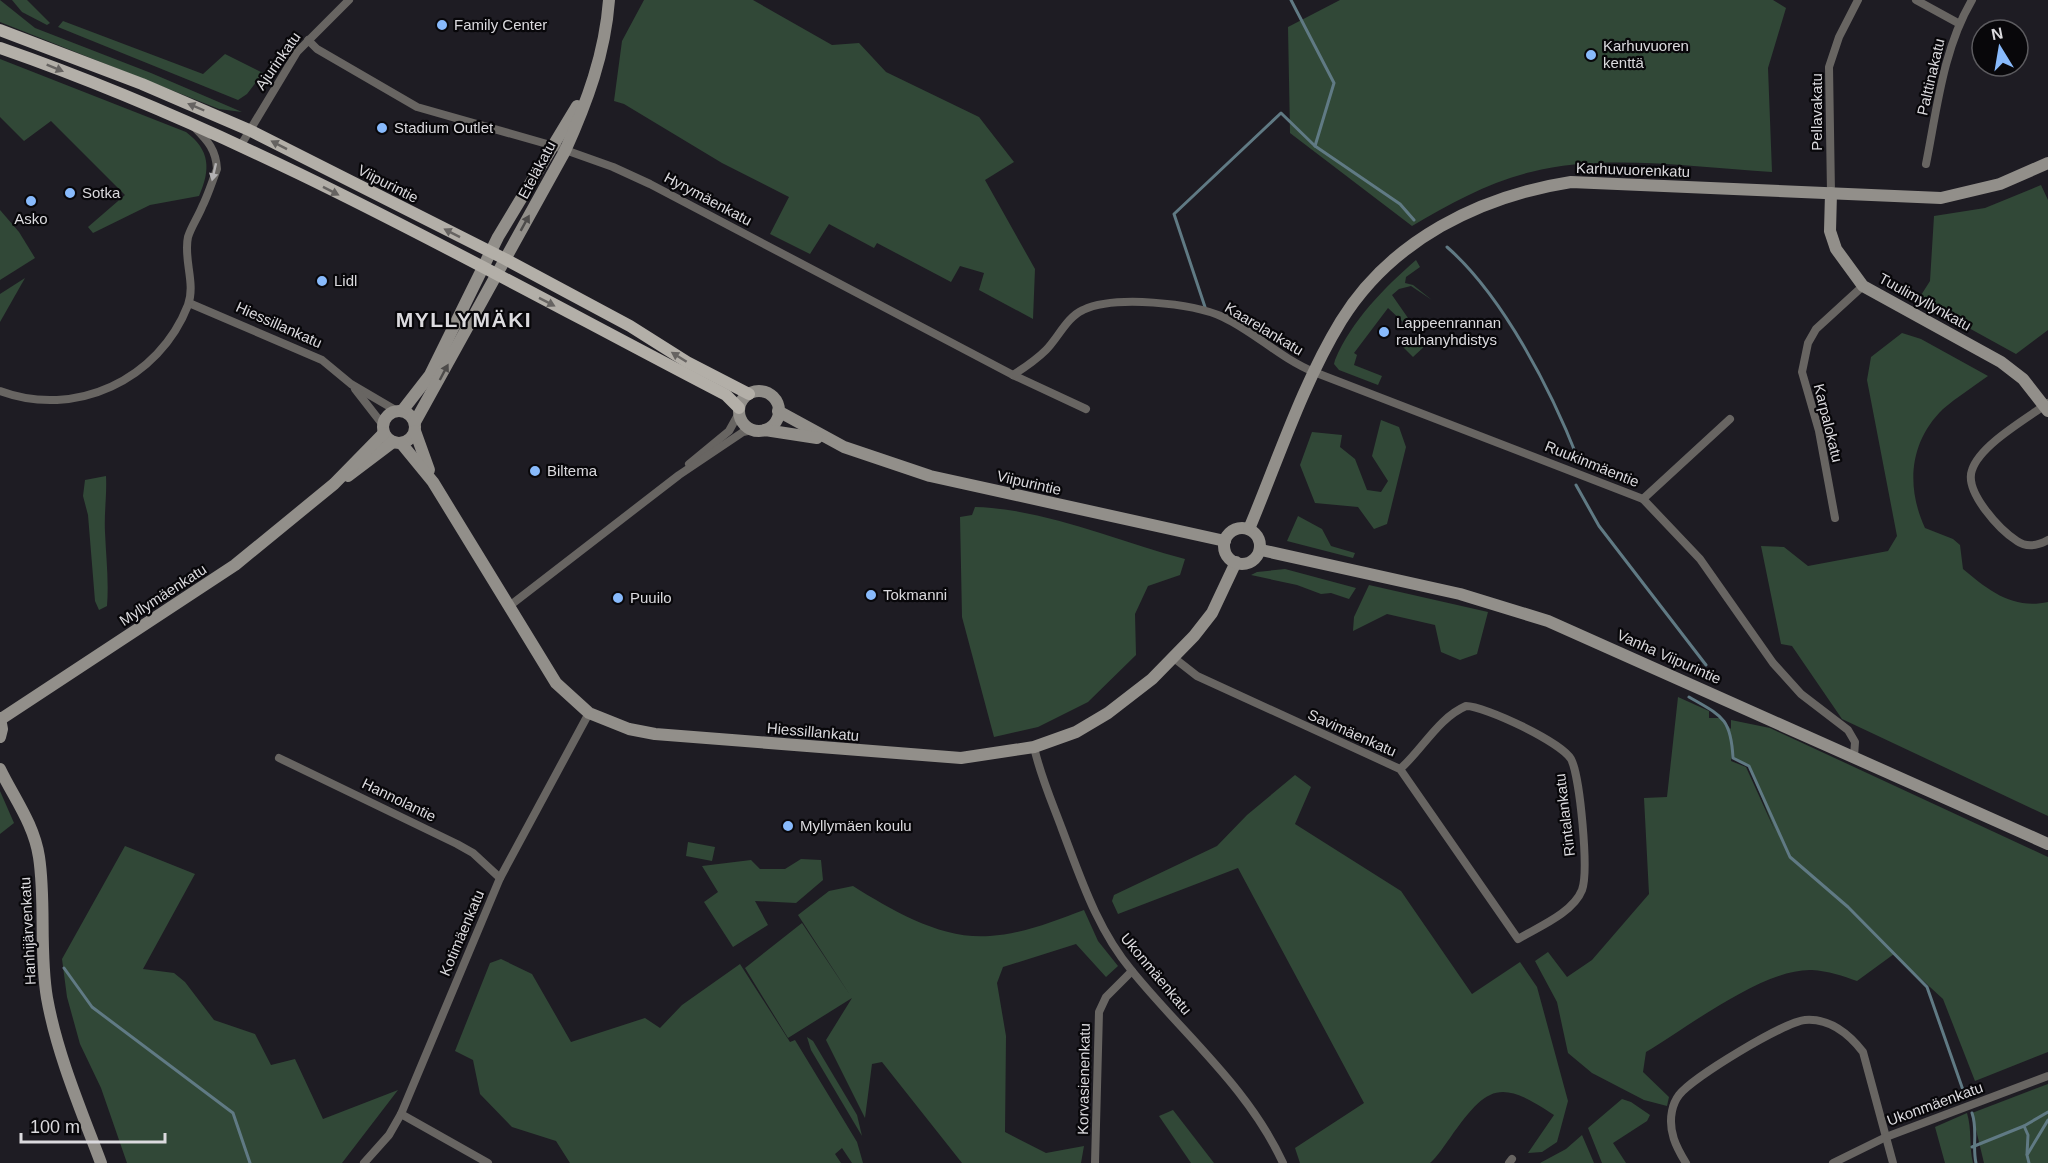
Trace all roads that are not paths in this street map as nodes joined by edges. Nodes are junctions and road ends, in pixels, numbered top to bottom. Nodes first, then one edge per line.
1 (349, 0) edge
2 (609, 0) edge
3 (1858, 0) edge
4 (1916, 0) edge
5 (1972, 0) edge
6 (1958, 23) junction
7 (0, 30) edge
8 (308, 40) junction
9 (0, 48) edge
10 (190, 124) junction
11 (249, 130) junction
12 (242, 146) junction
13 (560, 148) junction
14 (2048, 163) edge
15 (1926, 164) dead end
16 (1831, 193) junction
17 (491, 253) junction
18 (505, 260) junction
19 (484, 267) junction
20 (496, 274) junction
21 (1863, 286) junction
22 (189, 303) junction
23 (1314, 372) junction
24 (1013, 375) junction
25 (351, 384) junction
26 (0, 391) edge
27 (749, 394) junction
28 (2046, 406) edge
29 (1086, 410) dead end
30 (399, 411) junction
31 (739, 411) junction
32 (778, 411) junction
33 (1730, 419) dead end
34 (415, 427) junction
35 (383, 429) junction
36 (758, 430) junction
37 (830, 441) junction
38 (397, 443) junction
39 (679, 475) junction
40 (433, 482) junction
41 (334, 484) junction
42 (1643, 499) junction
43 (1835, 518) dead end
44 (1249, 529) junction
45 (2048, 540) edge
46 (1225, 541) junction
47 (1261, 549) junction
48 (1236, 562) junction
49 (508, 607) junction
50 (1174, 658) junction
51 (589, 713) junction
52 (0, 719) edge
53 (0, 737) edge
54 (1034, 747) junction
55 (1854, 757) junction
56 (279, 758) dead end
57 (0, 769) edge
58 (1400, 769) junction
59 (2048, 844) edge
60 (500, 878) junction
61 (1518, 939) joint
62 (1132, 971) junction
63 (2048, 1076) edge
64 (401, 1114) junction
65 (1886, 1137) junction
66 (101, 1163) edge
67 (364, 1163) edge
68 (488, 1163) edge
69 (1095, 1163) edge
70 (1283, 1163) edge
71 (1686, 1163) edge
72 (1833, 1163) edge
73 (1893, 1163) edge

1 - 8 street, Ajurinkatu
2 - 13 street, Eteläkatu
3 - 16 street, Pellavakatu
4 - 6 street
5 - 6 street, Palttinakatu
6 - 15 street, Palttinakatu
11 -> 7 main road, Viipurintie
8 - 11 street, Ajurinkatu
8 - 13 street, Hyrymäenkatu
9 -> 10 main road, Viipurintie
10 - 12 main road, Viipurintie
10 -> 22 street
11 - 12 street, Ajurinkatu
17 -> 11 main road, Viipurintie
12 -> 19 main road, Viipurintie
13 - 17 street, Eteläkatu
18 -> 13 street, Eteläkatu
13 - 24 street, Hyrymäenkatu
14 - 16 street, Karhuvuorenkatu
16 - 21 street, Tuulimyllynkatu
16 - 23 street, Karhuvuorenkatu
17 - 18 main road, Viipurintie
17 - 19 street, Eteläkatu
18 - 20 street, Eteläkatu
27 -> 18 main road, Viipurintie
19 - 20 main road, Viipurintie
19 - 30 street
20 -> 31 main road, Viipurintie
34 -> 20 street
21 - 28 street, Tuulimyllynkatu
21 - 43 street, Karpalokatu
22 - 25 street, Hiessillankatu
22 - 26 street
23 - 24 street, Kaarelankatu
23 - 42 street, Ruukinmäentie
23 - 44 street, Karhuvuorenkatu
24 - 29 street, Hyrymäenkatu
25 - 30 street, Hiessillankatu
25 - 35 street, Hiessillankatu
27 - 31 street
27 - 32 street
28 - 45 street
30 - 34 street
30 - 35 street
31 - 36 street
31 - 39 street
32 - 36 street
32 - 37 street, Viipurintie
33 - 42 street
34 - 38 street
34 - 40 street, Hiessillankatu
35 - 38 street
35 - 41 street, Myllymäenkatu
36 - 37 street, Viipurintie
36 - 39 street
37 - 46 street, Viipurintie
38 - 40 street, Hiessillankatu
38 - 41 street, Myllymäenkatu
39 - 49 street
40 - 49 street, Hiessillankatu
41 - 52 street, Myllymäenkatu
42 - 55 street, Ruukinmäentie
44 - 46 street
44 - 47 street
46 - 48 street
47 - 48 street
47 - 55 street, Vanha Viipurintie
48 - 50 street, Hiessillankatu
49 - 51 street, Hiessillankatu
50 - 54 street, Hiessillankatu
50 - 58 street, Savimäenkatu
51 - 54 street, Hiessillankatu
51 - 60 street, Kotimäenkatu
52 - 53 street
54 - 62 street, Ukonmäenkatu
55 - 59 street, Vanha Viipurintie
56 - 60 street, Hannolantie
57 - 66 street, Hanhijärvenkatu
58 - 61 street, Savimäenkatu
58 - 61 street, Rintalankatu
60 - 64 street, Kotimäenkatu
62 - 69 street, Korvasienenkatu
62 - 70 street, Ukonmäenkatu
63 - 65 street, Ukonmäenkatu
64 - 67 street, Kotimäenkatu
64 - 68 street
65 - 71 street
65 - 72 street, Ukonmäenkatu
65 - 73 street

